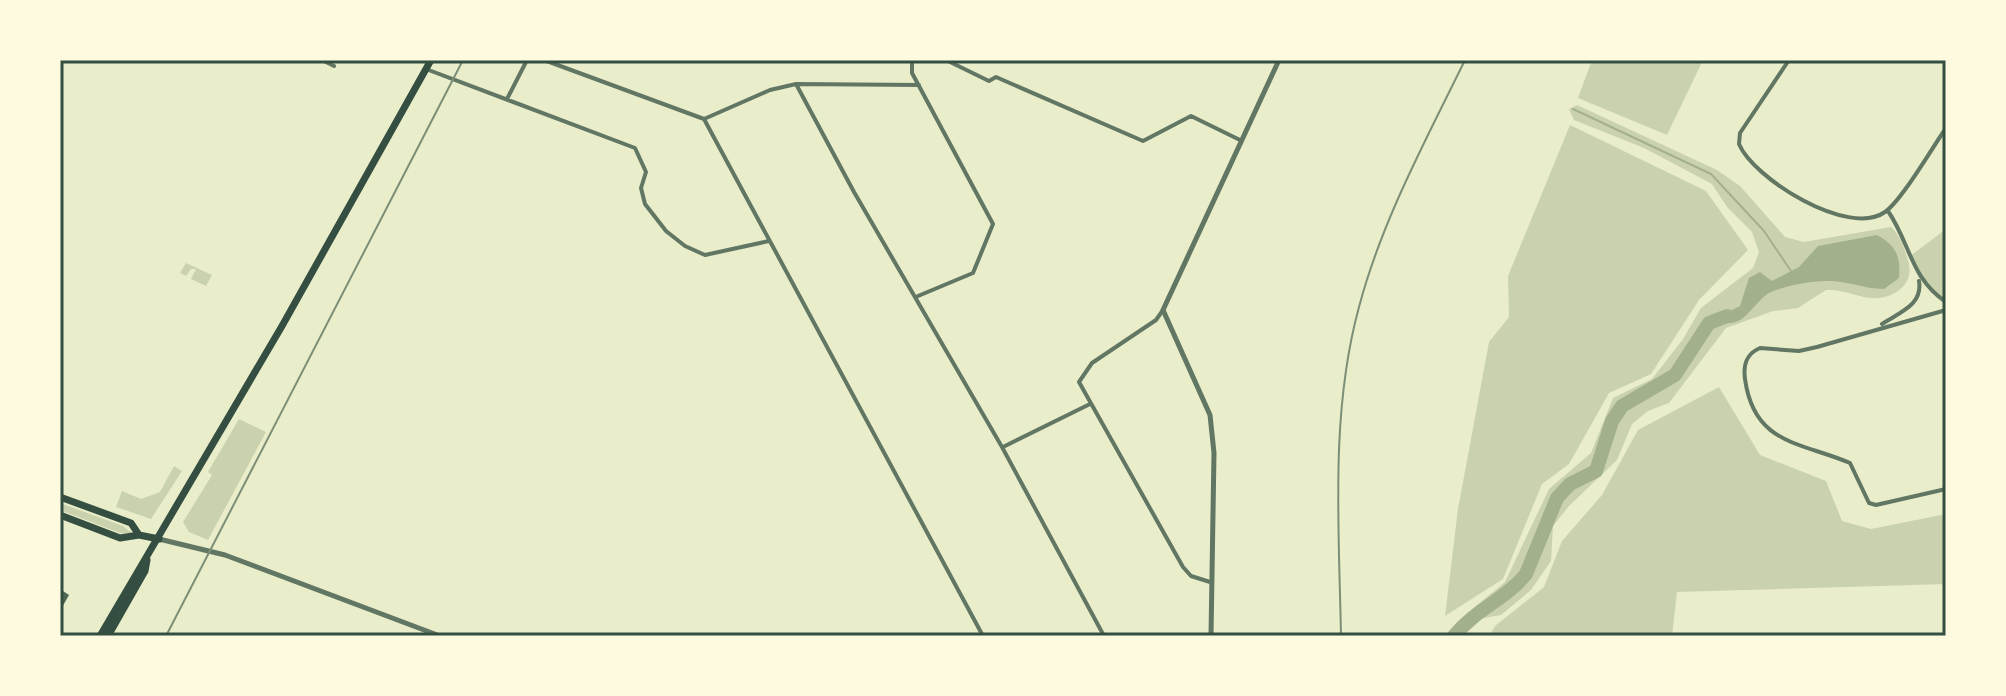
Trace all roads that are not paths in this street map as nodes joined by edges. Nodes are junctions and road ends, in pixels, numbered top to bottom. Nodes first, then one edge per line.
1 (322, 60) edge
2 (431, 60) edge
3 (527, 60) edge
4 (544, 60) edge
5 (912, 60) edge
6 (946, 60) edge
7 (1279, 60) edge
8 (1789, 60) edge
9 (334, 66) dead end
10 (426, 69) junction
11 (796, 84) junction
12 (919, 85) junction
13 (507, 99) junction
14 (704, 119) junction
15 (1946, 128) edge
16 (1240, 140) junction
17 (1888, 211) junction
18 (769, 241) junction
19 (1919, 278) junction
20 (918, 296) junction
21 (1946, 302) edge
22 (1163, 310) junction
23 (1946, 310) edge
24 (1877, 327) junction
25 (1090, 404) junction
26 (1002, 447) junction
27 (1946, 489) edge
28 (60, 497) edge
29 (60, 515) edge
30 (139, 535) junction
31 (159, 539) junction
32 (147, 558) junction
33 (1210, 582) junction
34 (100, 636) edge
35 (108, 636) edge
36 (440, 636) edge
37 (983, 636) edge
38 (1104, 636) edge
39 (1211, 636) edge

1 - 9 street
2 - 10 main road
3 - 13 street
4 - 14 street
5 - 12 street
6 - 16 street
7 - 16 street
8 - 17 street
10 - 13 street
10 - 31 main road
11 - 12 street
11 - 14 street
11 - 20 street
12 - 20 street
13 - 18 street
14 - 18 street
15 - 17 street
16 - 22 street
17 - 19 street
18 - 37 street
19 - 21 street
19 - 24 street
20 - 26 street
22 - 25 street
22 - 33 street
23 - 24 street
24 - 27 street
25 - 26 street
25 - 33 street
26 - 38 street
28 - 30 main road
29 - 30 main road
30 - 31 main road
31 - 32 main road
31 - 36 street
32 - 34 main road
32 - 35 main road
33 - 39 street

